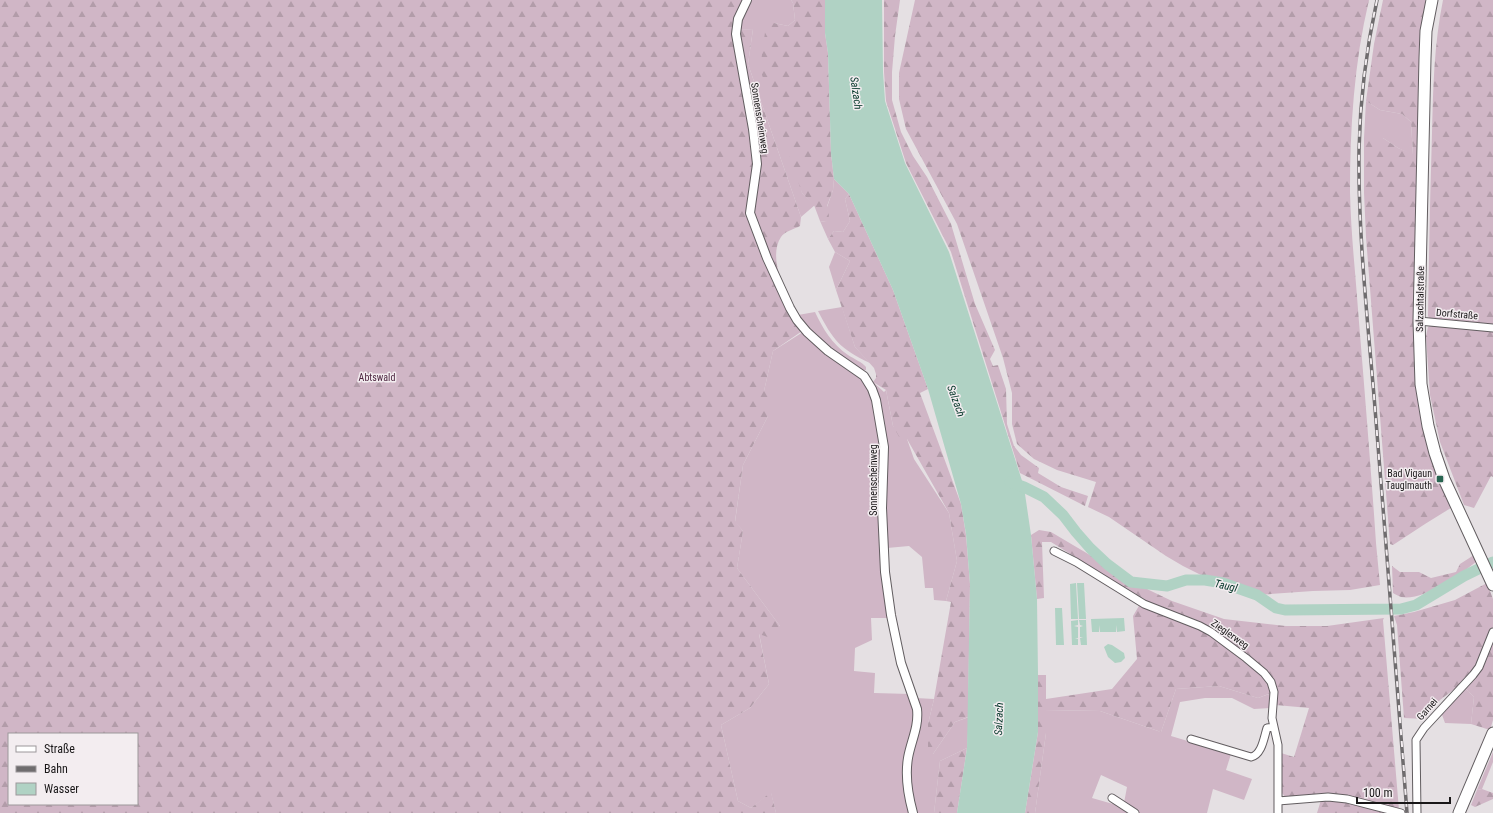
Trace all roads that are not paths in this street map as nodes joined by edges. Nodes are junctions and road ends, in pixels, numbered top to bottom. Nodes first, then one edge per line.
1 (747, 0) edge
2 (1432, 0) edge
3 (1419, 321) junction
4 (1493, 328) edge
5 (1054, 551) dead end
6 (1493, 585) edge
7 (1493, 632) edge
8 (1274, 727) junction
9 (1493, 733) edge
10 (1191, 739) dead end
11 (1112, 798) dead end
12 (1278, 801) junction
13 (1389, 811) edge
14 (913, 813) edge
15 (1135, 813) edge
16 (1278, 813) edge
17 (1401, 813) edge
18 (1417, 813) edge
19 (1460, 813) edge

1 - 14 street, Sonnenscheinweg
2 - 3 main road, Salzachtalstraße
3 - 4 street, Dorfstraße
3 - 6 main road, Salzachtalstraße
5 - 8 street, Zieglerweg
7 - 18 street, Garnei
8 - 10 street
8 - 12 street, Zieglerweg
9 - 19 main road
11 - 15 street
12 - 13 street
12 - 16 street, Zieglerweg
13 - 17 street

